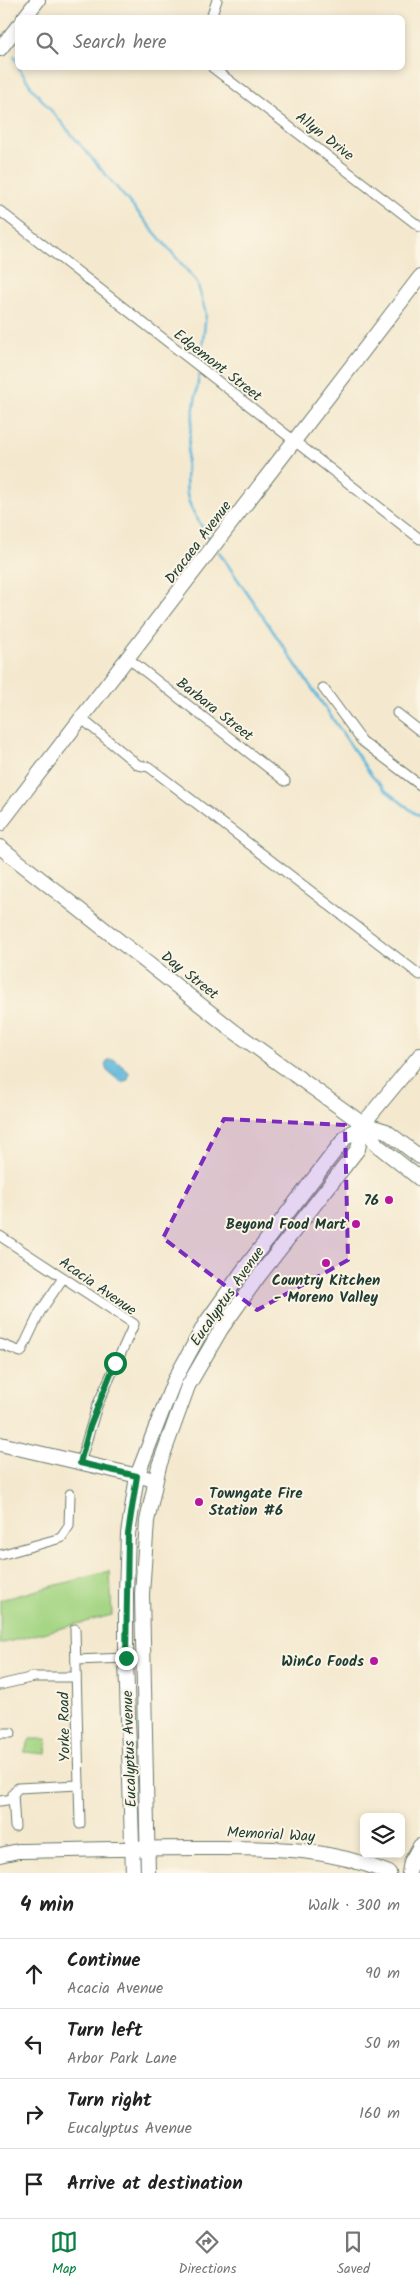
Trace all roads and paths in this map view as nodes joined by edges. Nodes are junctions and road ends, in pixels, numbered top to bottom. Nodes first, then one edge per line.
1 (38, 0) edge
2 (217, 0) edge
3 (26, 15) edge
4 (212, 15) edge
5 (15, 30) edge
6 (0, 49) edge
7 (216, 70) edge
8 (0, 212) edge
9 (420, 227) edge
10 (420, 277) edge
11 (295, 441) junction
12 (420, 539) edge
13 (128, 659) junction
14 (323, 688) dead end
15 (397, 713) dead end
16 (82, 719) junction
17 (420, 731) edge
18 (285, 781) dead end
19 (420, 785) edge
20 (0, 824) edge
21 (0, 847) edge
22 (420, 975) edge
23 (420, 1055) edge
24 (363, 1124) junction
25 (420, 1157) edge
26 (420, 1179) edge
27 (312, 1182) junction
28 (0, 1236) edge
29 (256, 1255) junction
30 (276, 1255) junction
31 (63, 1278) junction
32 (221, 1329) junction
33 (0, 1344) edge
34 (0, 1444) edge
35 (80, 1463) junction
36 (137, 1476) junction
37 (155, 1480) junction
38 (70, 1494) dead end
39 (0, 1555) edge
40 (127, 1583) junction
41 (75, 1629) dead end
42 (126, 1658) junction
43 (76, 1660) junction
44 (142, 1663) junction
45 (76, 1677) junction
46 (0, 1685) edge
47 (144, 1703) junction
48 (11, 1733) dead end
49 (0, 1734) edge
50 (79, 1785) junction
51 (13, 1799) junction
52 (0, 1801) edge
53 (80, 1824) dead end
54 (15, 1827) dead end
55 (420, 1846) edge
56 (148, 1848) junction
57 (131, 1849) junction
58 (0, 1855) edge
59 (420, 1870) edge
60 (132, 1873) edge
61 (148, 1873) edge
62 (389, 1873) edge
63 (409, 1873) edge
64 (417, 1873) edge

1 - 3 main road
2 - 4 street
5 - 6 main road
7 - 9 street, Allyn Drive
8 - 11 street, Edgemont Street
10 - 11 main road, Dracaea Avenue
11 - 12 street, Edgemont Street
11 - 13 main road, Dracaea Avenue
13 - 16 main road, Dracaea Avenue
13 - 18 street, Barbara Street
14 - 19 street
15 - 17 street
16 - 20 main road, Dracaea Avenue
16 - 22 street
21 - 24 main road, Day Street
23 - 24 main road, Eucalyptus Avenue
24 - 25 main road, Day Street
24 - 26 main road, Day Street
24 - 27 main road, Eucalyptus Avenue
24 - 30 main road, Eucalyptus Avenue
27 - 29 main road, Eucalyptus Avenue
27 - 30 main road
28 - 31 street, Acacia Avenue
29 - 32 main road
29 - 36 main road, Eucalyptus Avenue
30 - 32 main road, Eucalyptus Avenue
31 - 33 street
31 - 35 street, Acacia Avenue
32 - 37 main road, Eucalyptus Avenue
34 - 35 main road
35 - 36 main road
36 - 37 main road
36 - 40 main road, Eucalyptus Avenue
37 - 44 main road, Eucalyptus Avenue
38 - 39 street
40 - 42 main road, Eucalyptus Avenue
40 - 44 main road
41 - 43 street, Yorke Road
42 - 43 street
42 - 47 main road
42 - 57 main road, Eucalyptus Avenue
43 - 45 street, Yorke Road
44 - 47 main road, Eucalyptus Avenue
45 - 46 street
45 - 50 street, Yorke Road
47 - 56 main road, Eucalyptus Avenue
48 - 49 street
50 - 51 street
50 - 53 street, Yorke Road
51 - 52 street
51 - 54 street
55 - 63 main road
56 - 57 main road
56 - 61 main road, Eucalyptus Avenue
56 - 62 main road, Memorial Way
57 - 58 main road
57 - 60 main road, Eucalyptus Avenue
59 - 64 main road

